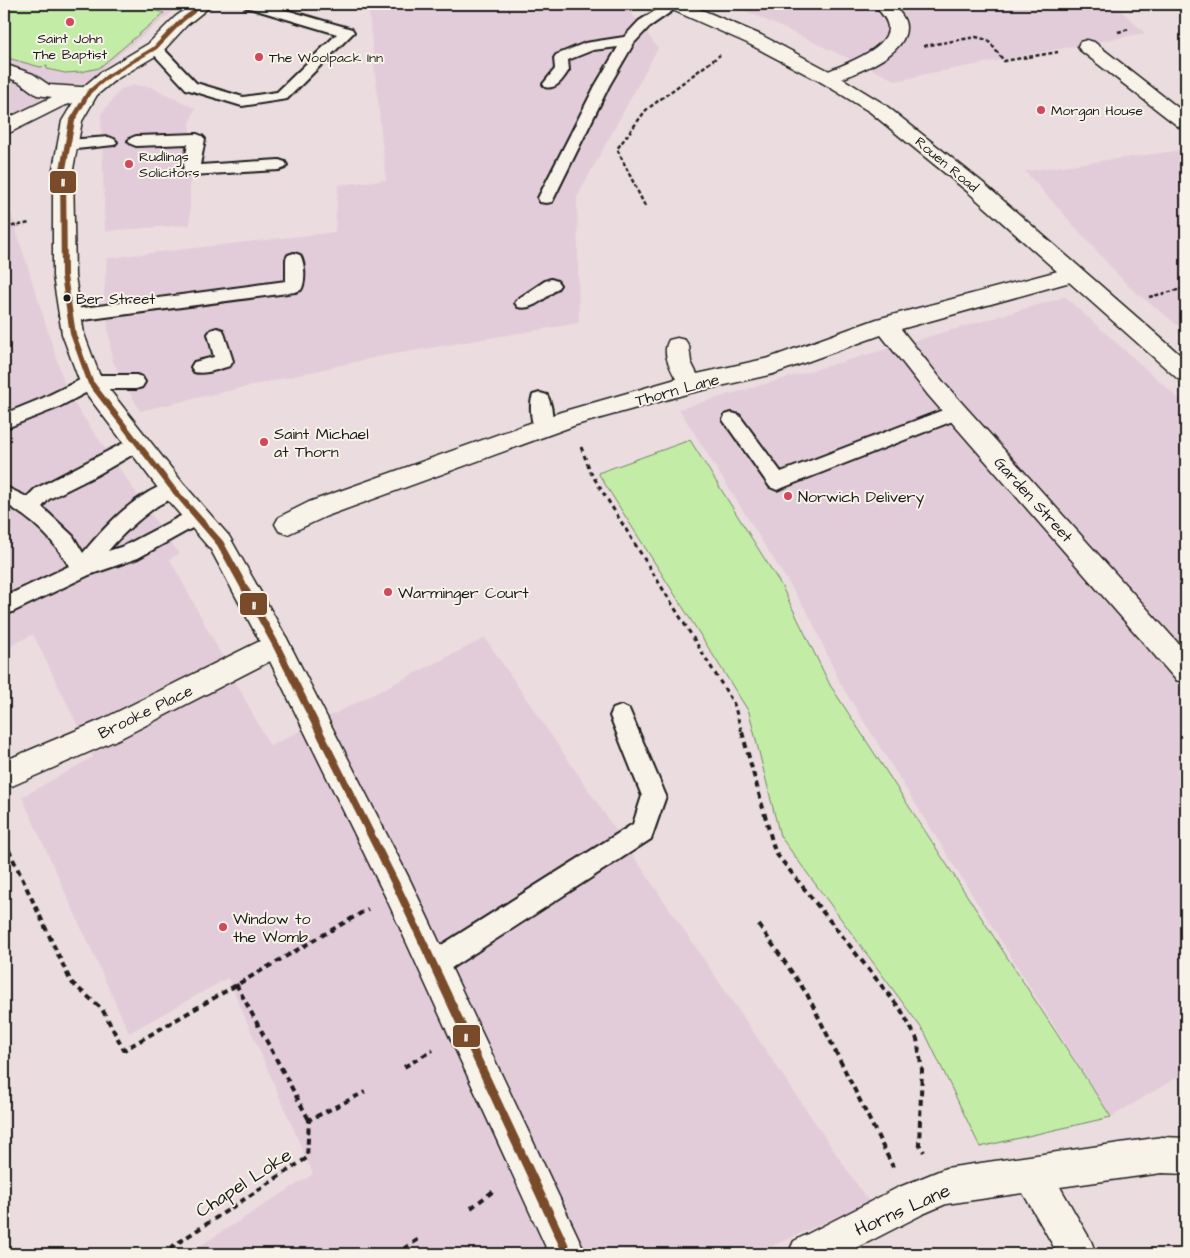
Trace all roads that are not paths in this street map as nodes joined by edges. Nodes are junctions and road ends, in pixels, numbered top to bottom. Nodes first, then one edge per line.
1 (204, 4) edge
2 (251, 4) edge
3 (674, 4) edge
4 (883, 4) edge
5 (628, 41) junction
6 (1087, 46) dead end
7 (156, 48) junction
8 (4, 70) edge
9 (828, 78) junction
10 (550, 84) dead end
11 (89, 92) junction
12 (1186, 123) edge
13 (4, 128) edge
14 (136, 141) dead end
15 (109, 142) dead end
16 (67, 145) junction
17 (279, 165) dead end
18 (546, 198) dead end
19 (294, 259) dead end
20 (1073, 274) junction
21 (551, 285) dead end
22 (524, 303) dead end
23 (68, 316) junction
24 (885, 325) junction
25 (217, 334) dead end
26 (677, 346) dead end
27 (200, 367) dead end
28 (1186, 373) edge
29 (90, 382) junction
30 (136, 382) dead end
31 (690, 384) junction
32 (540, 400) dead end
33 (956, 412) junction
34 (732, 420) dead end
35 (4, 422) edge
36 (543, 427) junction
37 (137, 443) junction
38 (173, 489) junction
39 (4, 494) edge
40 (30, 508) junction
41 (196, 516) junction
42 (288, 524) dead end
43 (82, 568) junction
44 (4, 607) edge
45 (276, 645) junction
46 (1186, 671) edge
47 (622, 716) dead end
48 (12, 772) dead end
49 (433, 965) junction
50 (1186, 1156) edge
51 (1032, 1173) junction
52 (568, 1254) edge
53 (807, 1254) edge
54 (1078, 1254) edge

1 - 7 street
2 - 7 lane
3 - 5 lane
3 - 9 street, Rouen Road
4 - 9 street
5 - 10 lane
5 - 18 lane
6 - 12 street
7 - 11 street
8 - 11 street
9 - 20 street, Rouen Road
11 - 13 street
11 - 16 street
14 - 17 lane
15 - 16 lane
16 - 23 street
19 - 23 lane
20 - 24 street, Thorn Lane
20 - 28 street, Rouen Road
21 - 22 lane
23 - 29 street
24 - 31 street, Thorn Lane
24 - 33 street, Garden Street
25 - 27 lane
26 - 31 street
29 - 30 lane
29 - 35 lane
29 - 37 street
31 - 36 street, Thorn Lane
32 - 36 lane
33 - 34 lane
33 - 46 street, Garden Street
36 - 42 street, Thorn Lane
37 - 38 street
37 - 40 lane
38 - 41 street
38 - 43 lane
39 - 40 lane
40 - 43 lane
41 - 43 lane
41 - 45 street
43 - 44 lane
45 - 48 street, Brooke Place
45 - 49 street
47 - 49 lane
49 - 52 street
50 - 51 street, Horns Lane
51 - 53 street, Horns Lane
51 - 54 street

